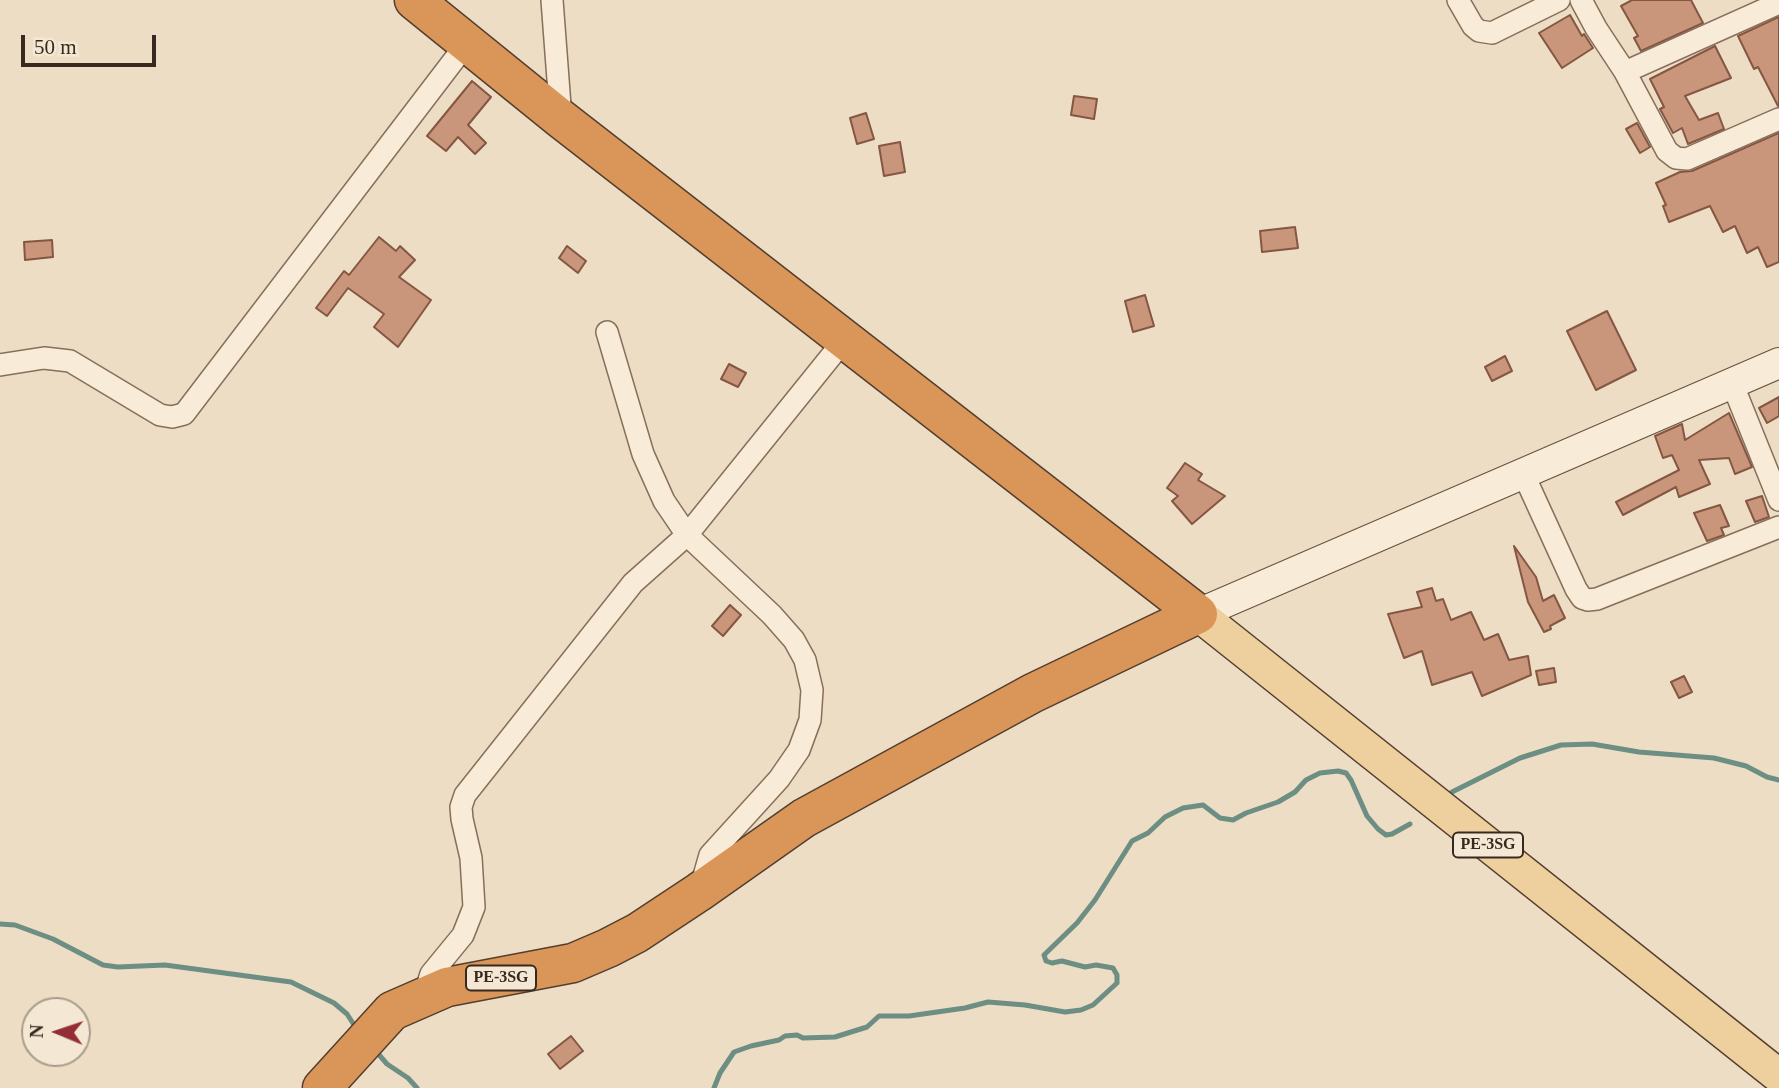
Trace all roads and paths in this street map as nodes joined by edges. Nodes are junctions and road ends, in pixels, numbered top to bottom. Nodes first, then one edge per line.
1 (414, 0) edge
2 (552, 0) edge
3 (1458, 0) edge
4 (1559, 0) edge
5 (1581, 0) edge
6 (1779, 3) edge
7 (467, 43) junction
8 (1625, 72) junction
9 (561, 119) junction
10 (1779, 119) edge
11 (607, 332) dead end
12 (845, 339) junction
13 (1779, 363) edge
14 (0, 365) edge
15 (1732, 383) junction
16 (1523, 473) junction
17 (1779, 500) edge
18 (1779, 527) edge
19 (687, 535) junction
20 (1198, 614) junction
21 (699, 892) junction
22 (424, 996) junction
23 (1779, 1076) edge
24 (322, 1088) edge

1 - 7 highway
2 - 9 street
3 - 4 street
5 - 8 street
6 - 8 street
7 - 9 highway
7 - 14 street
8 - 10 street
9 - 12 highway
11 - 19 street
12 - 19 street
12 - 20 highway
13 - 15 main road
15 - 16 main road
15 - 17 street
16 - 18 street
16 - 20 main road
19 - 21 street
19 - 22 street
20 - 21 highway, PE-3SG
20 - 23 main road, PE-3SG
21 - 22 highway, PE-3SG
22 - 24 highway, PE-3SG

